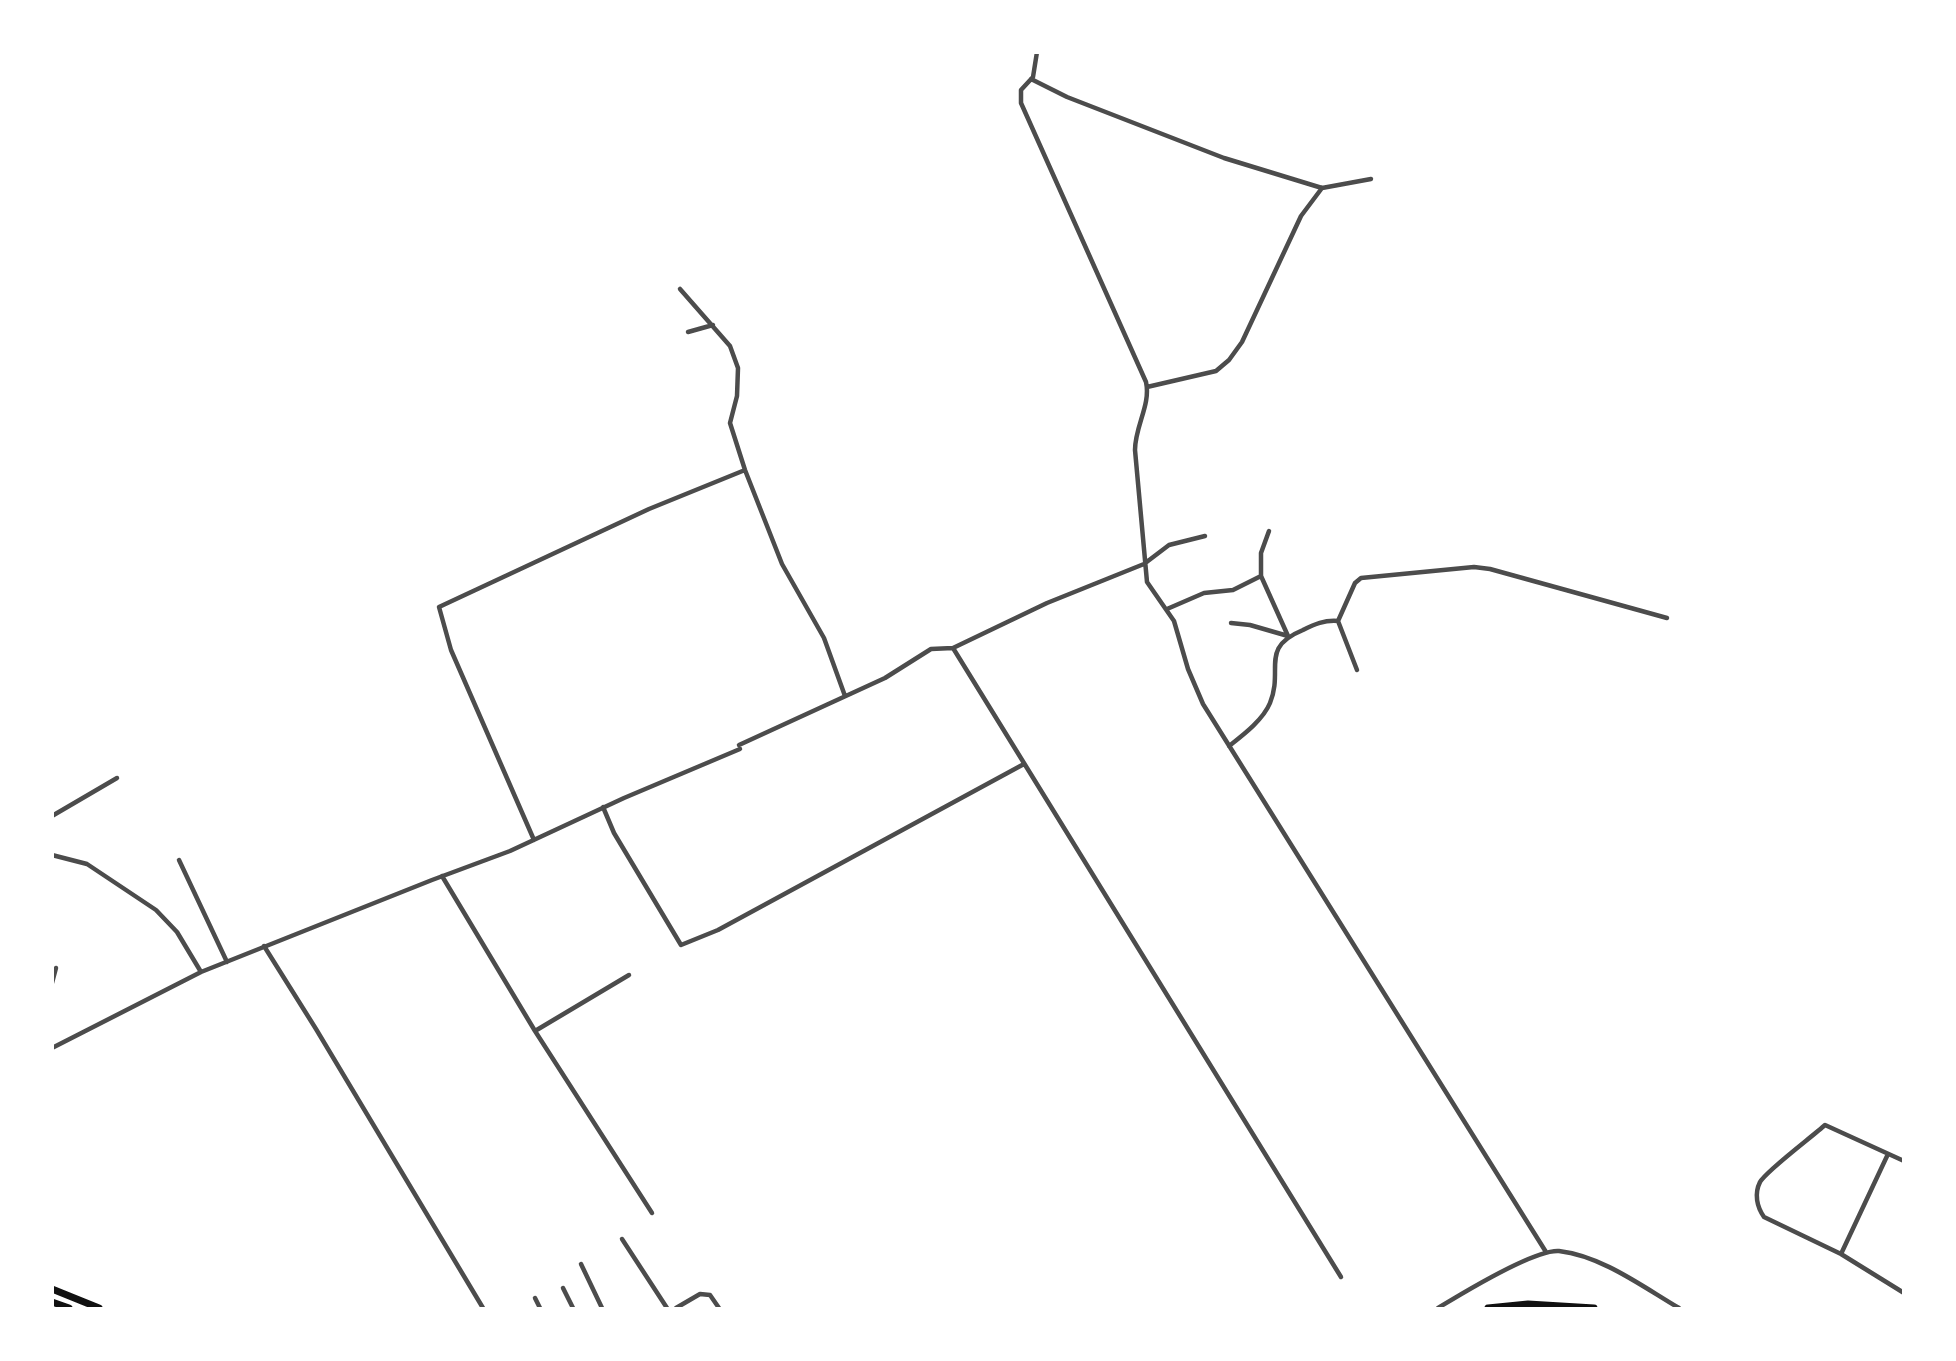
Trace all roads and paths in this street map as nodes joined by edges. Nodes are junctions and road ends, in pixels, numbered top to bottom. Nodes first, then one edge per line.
1 (1037, 52) edge
2 (1031, 79) junction
3 (1371, 179) dead end
4 (1322, 188) junction
5 (680, 289) dead end
6 (713, 325) junction
7 (688, 332) dead end
8 (1147, 387) junction
9 (745, 470) junction
10 (1269, 531) dead end
11 (1204, 536) dead end
12 (1144, 564) junction
13 (1261, 576) junction
14 (1167, 609) junction
15 (1667, 618) dead end
16 (1338, 621) junction
17 (1231, 623) dead end
18 (1288, 636) junction
19 (953, 648) junction
20 (1357, 670) dead end
21 (845, 696) junction
22 (1229, 746) junction
23 (1024, 764) junction
24 (117, 778) dead end
25 (603, 807) junction
26 (52, 816) edge
27 (534, 840) junction
28 (52, 855) edge
29 (179, 860) dead end
30 (442, 876) junction
31 (264, 947) junction
32 (227, 962) junction
33 (56, 968) dead end
34 (201, 972) junction
35 (629, 975) dead end
36 (52, 983) edge
37 (535, 1031) junction
38 (52, 1048) edge
39 (1888, 1154) junction
40 (1904, 1161) edge
41 (652, 1213) dead end
42 (622, 1239) dead end
43 (1546, 1252) junction
44 (1841, 1254) junction
45 (581, 1264) dead end
46 (1341, 1277) dead end
47 (563, 1288) dead end
48 (52, 1289) edge
49 (1904, 1293) edge
50 (535, 1298) dead end
51 (52, 1302) edge
52 (69, 1308) edge
53 (99, 1308) edge
54 (483, 1308) edge
55 (540, 1308) edge
56 (573, 1308) edge
57 (602, 1308) edge
58 (667, 1308) edge
59 (676, 1308) edge
60 (719, 1308) edge
61 (1438, 1308) edge
62 (1488, 1308) edge
63 (1594, 1308) edge
64 (1679, 1308) edge

1 - 2 street
2 - 4 street
2 - 8 street
3 - 4 street
4 - 8 street
5 - 6 street
6 - 7 street
6 - 9 street
8 - 12 street
9 - 21 street
9 - 27 street
10 - 13 street
11 - 12 street
12 - 14 street
12 - 19 street
13 - 14 street
13 - 18 street
14 - 22 street
15 - 16 street
16 - 18 street
16 - 20 street
17 - 18 street
18 - 22 street
19 - 21 street
19 - 23 street
21 - 25 street
22 - 43 street
23 - 25 street
23 - 46 street
24 - 26 street
25 - 27 street
27 - 30 street
28 - 34 street
29 - 32 street
30 - 31 street
30 - 37 street
31 - 32 street
31 - 54 street
32 - 34 street
33 - 36 street
34 - 38 street
35 - 37 street
37 - 41 street
39 - 40 street
39 - 44 street
39 - 44 street
42 - 58 street
43 - 61 street
43 - 64 street
44 - 49 street
45 - 57 street
47 - 56 street
48 - 53 highway
50 - 55 street
51 - 52 highway
59 - 60 street
62 - 63 highway

